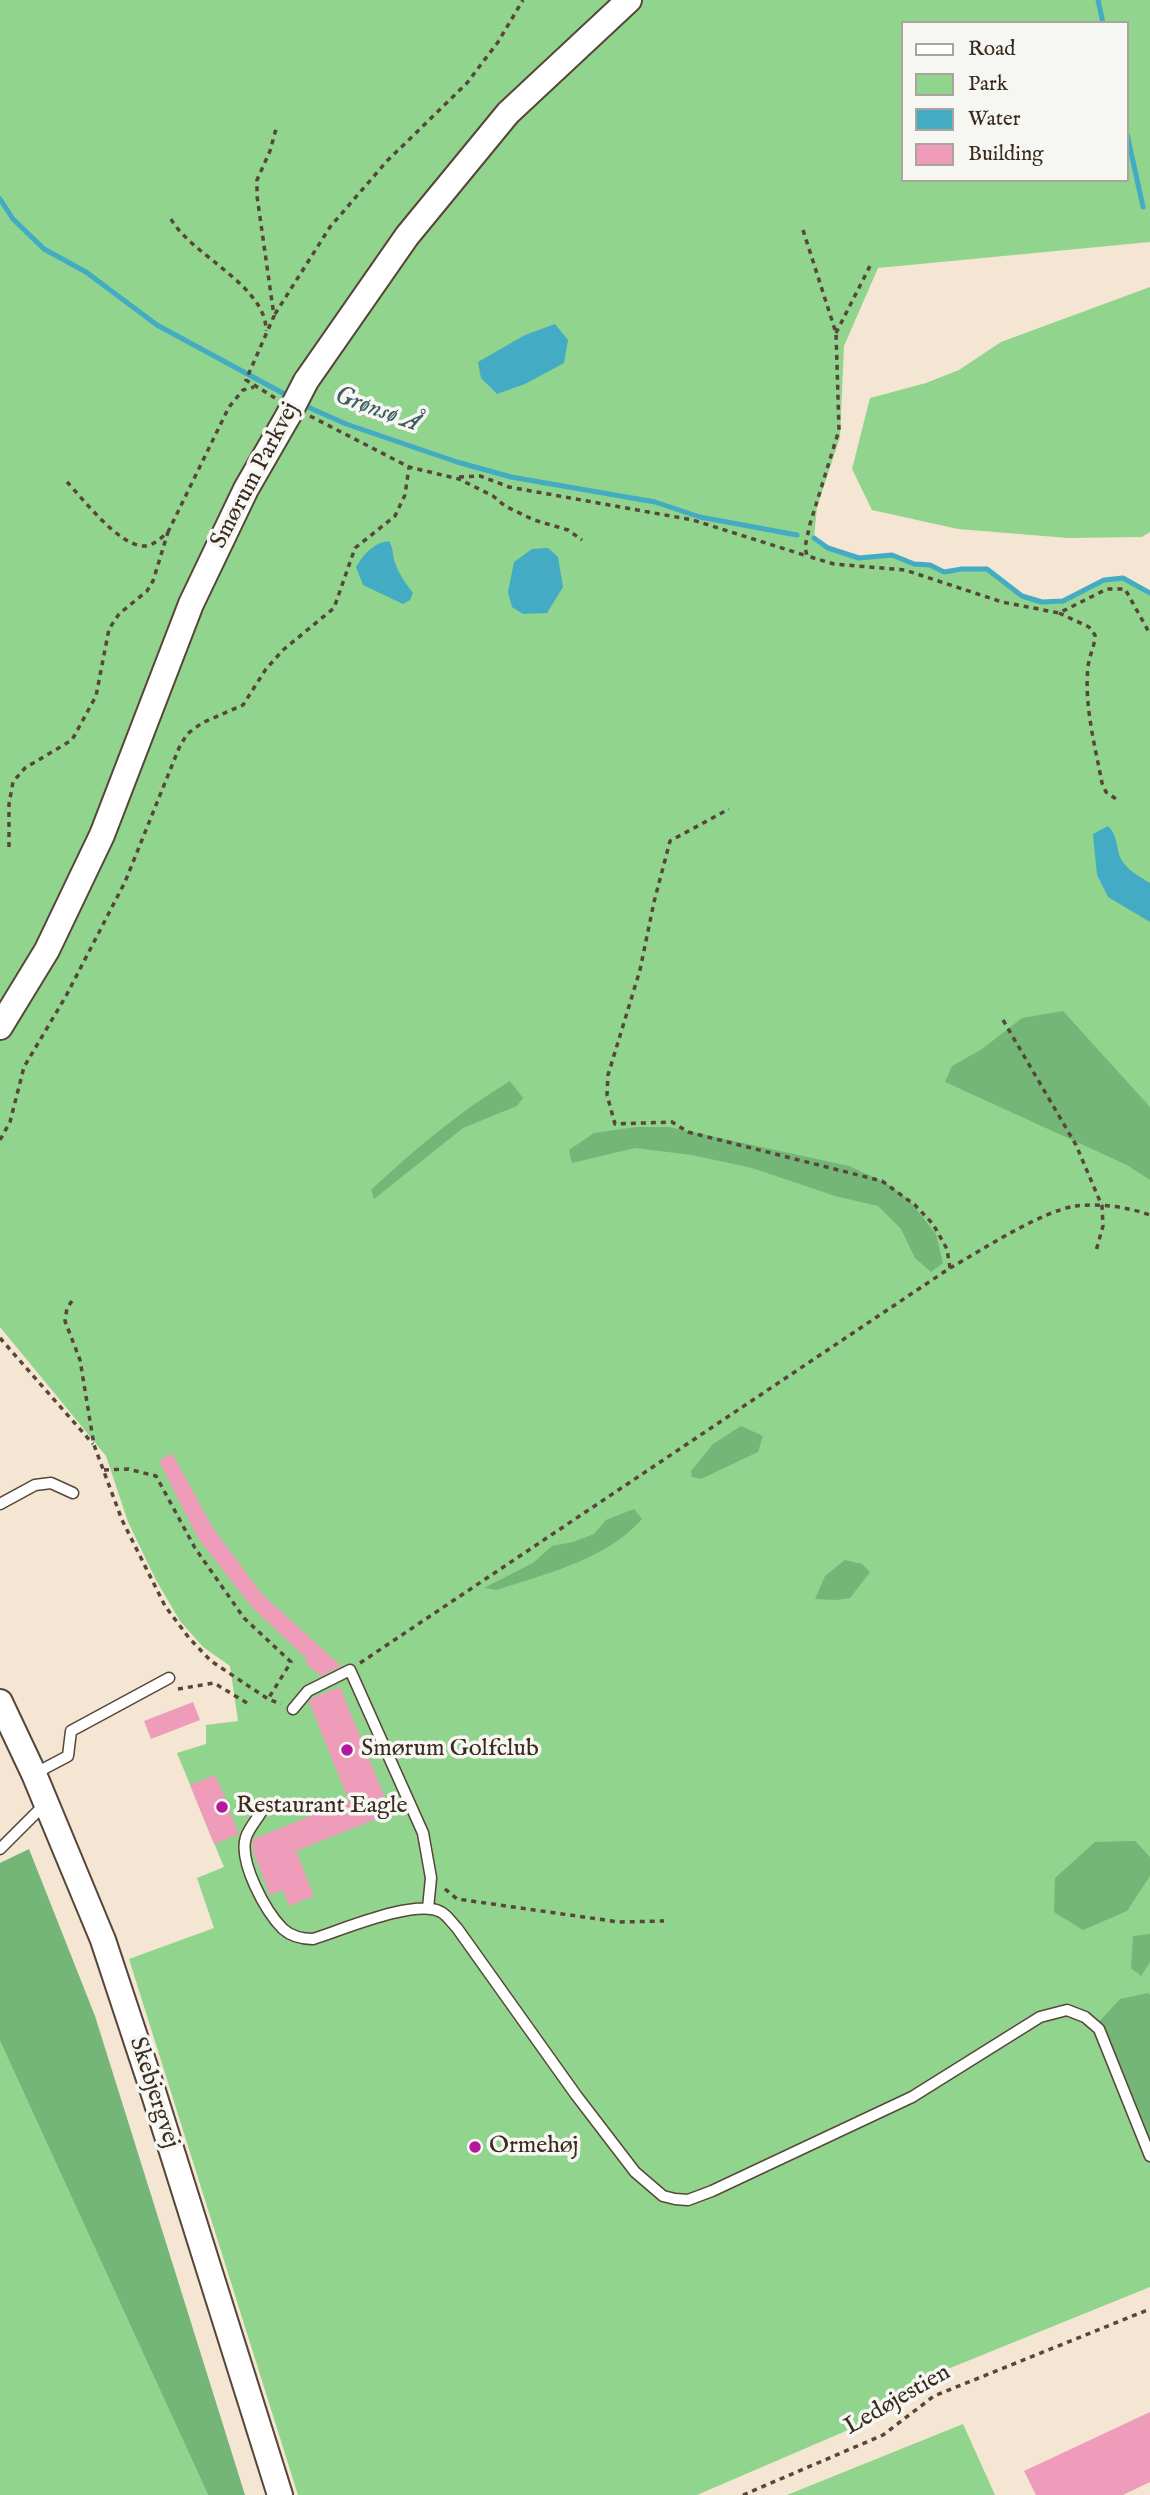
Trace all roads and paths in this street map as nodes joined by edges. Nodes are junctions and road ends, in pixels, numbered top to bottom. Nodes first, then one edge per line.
1 (523, 0) edge
2 (629, 0) edge
3 (276, 129) dead end
4 (172, 219) dead end
5 (803, 230) dead end
6 (870, 266) dead end
7 (274, 316) junction
8 (266, 333) junction
9 (836, 333) junction
10 (254, 387) junction
11 (291, 410) junction
12 (409, 467) junction
13 (455, 478) junction
14 (67, 482) dead end
15 (168, 532) junction
16 (582, 540) dead end
17 (807, 556) junction
18 (1059, 613) junction
19 (1150, 634) edge
20 (1119, 801) dead end
21 (729, 808) dead end
22 (9, 847) dead end
23 (1003, 1020) dead end
24 (0, 1027) edge
25 (0, 1140) edge
26 (1102, 1206) junction
27 (1150, 1215) edge
28 (1096, 1251) dead end
29 (950, 1268) junction
30 (72, 1301) dead end
31 (0, 1338) edge
32 (94, 1445) junction
33 (104, 1470) junction
34 (73, 1493) dead end
35 (0, 1504) edge
36 (350, 1670) junction
37 (169, 1678) dead end
38 (173, 1691) dead end
39 (268, 1699) junction
40 (0, 1702) edge
41 (247, 1703) dead end
42 (293, 1709) joint
43 (34, 1774) junction
44 (47, 1802) junction
45 (263, 1809) dead end
46 (0, 1849) edge
47 (431, 1878) junction
48 (428, 1908) junction
49 (664, 1921) dead end
50 (1150, 2156) edge
51 (1150, 2309) edge
52 (280, 2495) edge
53 (743, 2495) edge

1 - 7 path
2 - 11 street, Smørum Parkvej, bridge
3 - 7 path
4 - 8 path
5 - 9 path
6 - 9 path
7 - 8 path
8 - 10 path
9 - 17 path
10 - 11 path
10 - 15 path
11 - 12 path
11 - 24 street, Smørum Parkvej
12 - 13 path
12 - 25 path
13 - 16 path
13 - 17 path
14 - 15 path
15 - 22 path
17 - 18 path
18 - 19 path
18 - 20 path
21 - 29 path
23 - 26 path
26 - 27 path
26 - 28 path
26 - 29 path
29 - 36 path
30 - 32 path
31 - 32 path
32 - 33 path
33 - 39 path
33 - 39 path
34 - 35 lane
36 - 42 lane
36 - 47 lane
37 - 43 lane
38 - 41 path
39 - 42 path
40 - 43 street, Skebjergvej
43 - 44 street, Skebjergvej
44 - 46 lane
44 - 52 street, Skebjergvej
45 - 48 lane
47 - 48 lane
47 - 49 path
48 - 50 lane
51 - 53 path, Ledøjestien

